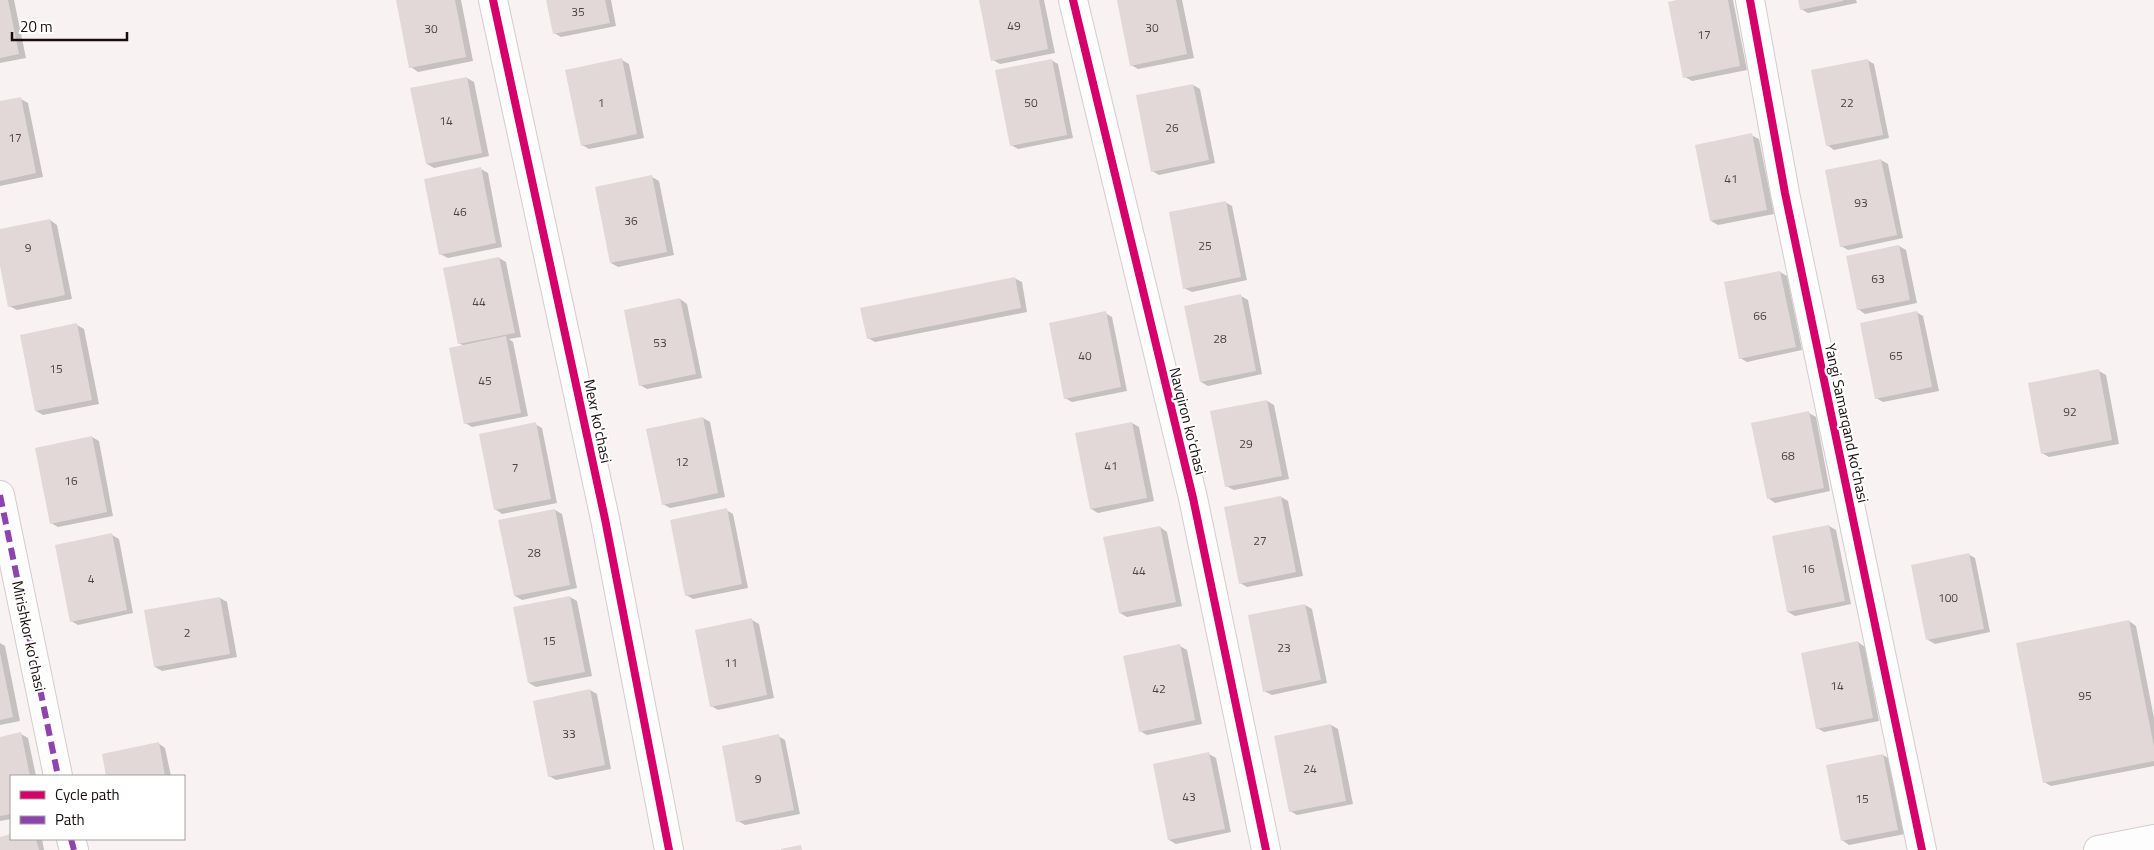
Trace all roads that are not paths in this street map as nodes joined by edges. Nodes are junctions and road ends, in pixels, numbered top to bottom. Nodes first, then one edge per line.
1 (494, 0) edge
2 (1073, 0) edge
3 (1750, 0) edge
4 (0, 495) edge
5 (58, 775) edge
6 (2154, 839) edge
7 (669, 850) edge
8 (1266, 850) edge
9 (1922, 850) edge
10 (2098, 850) edge

1 - 7 street, Mexr ko'chasi
2 - 8 street, Navqiron ko'chasi
3 - 9 street, Yangi Samarqand ko'chasi
4 - 5 street, Mirishkor ko'chasi
6 - 10 street

